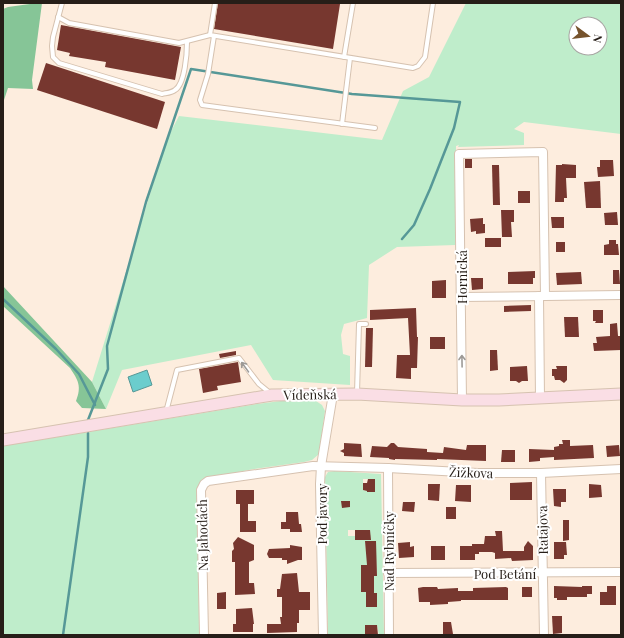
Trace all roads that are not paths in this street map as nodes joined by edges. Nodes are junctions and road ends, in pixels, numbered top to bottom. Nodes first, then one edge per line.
1 (62, 3) edge
2 (215, 3) edge
3 (353, 3) edge
4 (433, 3) edge
5 (58, 17) junction
6 (212, 35) junction
7 (187, 42) junction
8 (344, 57) junction
9 (350, 58) junction
10 (342, 124) junction
11 (375, 128) dead end
12 (621, 295) edge
13 (542, 296) junction
14 (461, 297) junction
15 (366, 324) dead end
16 (333, 394) junction
17 (357, 394) junction
18 (621, 394) edge
19 (272, 395) junction
20 (540, 398) junction
21 (462, 400) junction
22 (166, 412) junction
23 (3, 440) edge
24 (321, 466) junction
25 (388, 468) junction
26 (621, 468) edge
27 (541, 473) junction
28 (621, 572) edge
29 (388, 573) junction
30 (543, 573) junction
31 (204, 635) edge
32 (322, 635) edge
33 (389, 635) edge
34 (544, 635) edge

1 - 5 lane
2 - 6 lane
3 - 8 lane
4 - 9 lane
5 - 7 lane
5 - 7 lane
6 - 7 lane
6 - 8 lane
6 - 10 lane
8 - 9 lane
9 - 10 lane
10 - 11 lane
12 - 13 street
13 - 14 street
13 - 14 street, Hornická
13 - 20 street
21 -> 14 street, Hornická
15 - 17 lane
16 - 17 main road, Vídeňská
16 - 19 main road, Vídeňská
16 - 24 street, Pod javory
17 - 21 main road, Vídeňská
18 - 20 main road, Vídeňská
19 - 22 main road, Vídeňská
19 -> 22 lane
20 - 21 main road, Vídeňská
22 - 23 main road, Vídeňská
24 - 25 street, Žižkova
24 - 31 street, Na Jahodách
24 - 32 street, Pod javory
25 - 27 street, Žižkova
25 - 29 street, Nad Rybníčky
26 - 27 street, Žižkova
27 - 30 street, Ratajova
28 - 30 street, Pod Betání
29 - 30 street, Pod Betání
29 - 33 street, Nad Rybníčky
30 - 34 street, Ratajova

